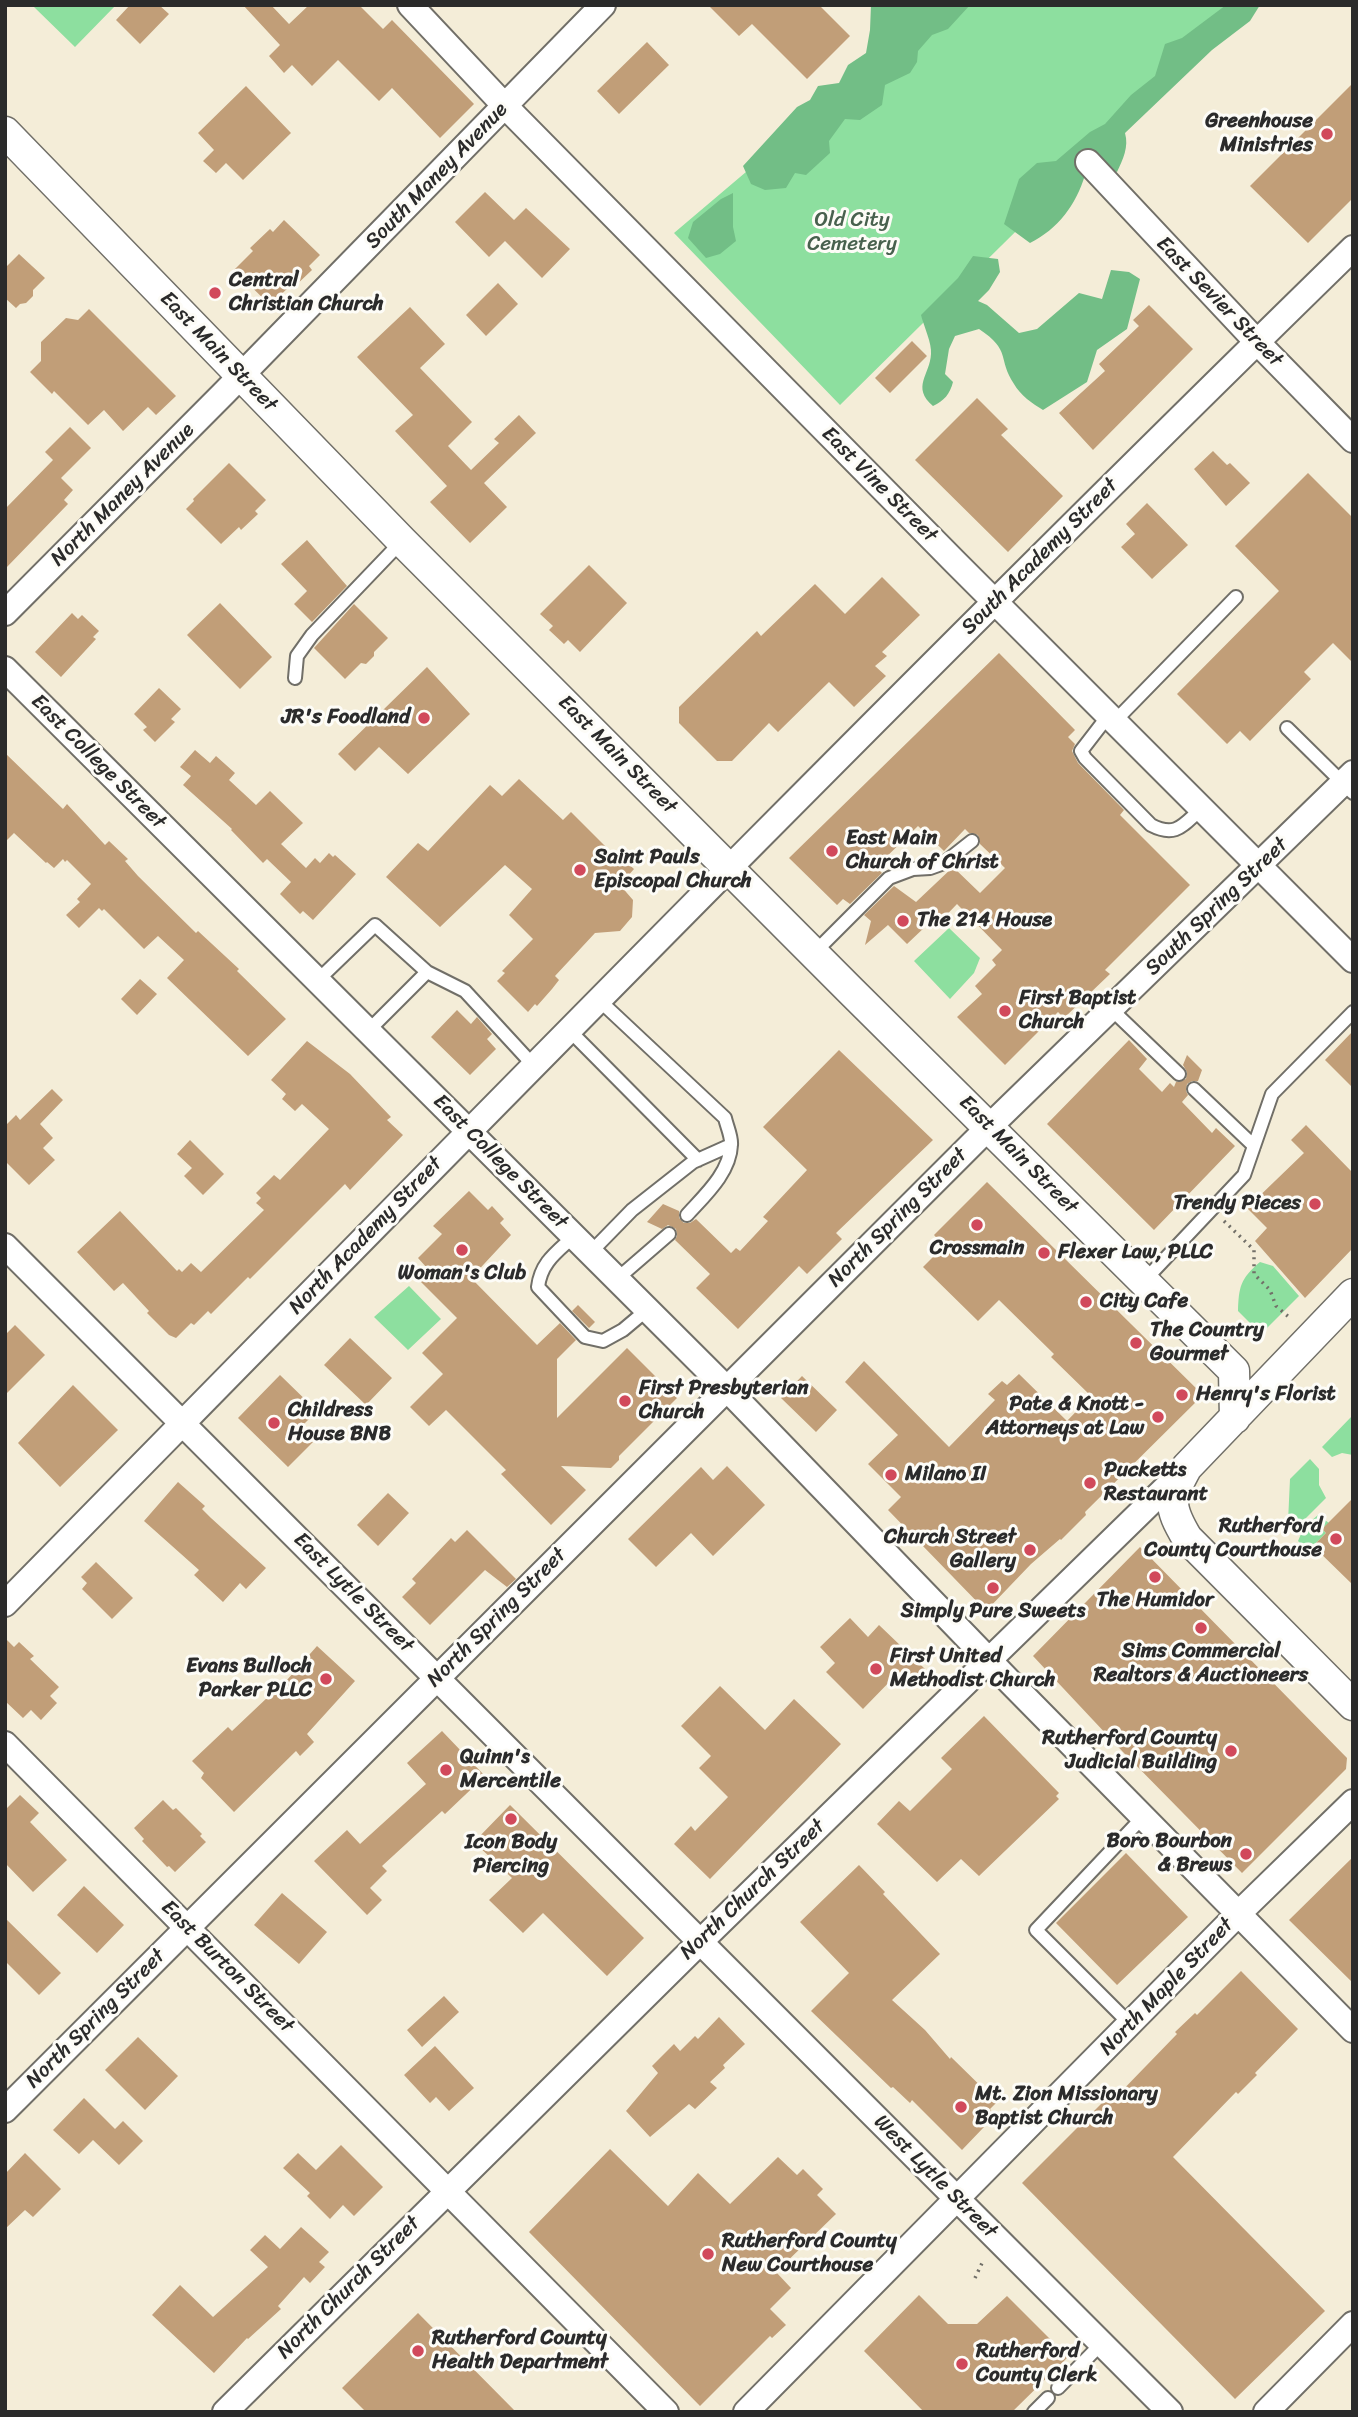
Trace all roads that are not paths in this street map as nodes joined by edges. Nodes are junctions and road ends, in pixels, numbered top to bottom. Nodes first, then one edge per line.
1 (410, 5) edge
2 (603, 5) edge
3 (505, 106) junction
4 (5, 132) edge
5 (1088, 162) dead end
6 (1353, 248) edge
7 (1257, 342) junction
8 (240, 376) junction
9 (1353, 440) edge
10 (402, 541) junction
11 (1236, 597) dead end
12 (995, 602) junction
13 (5, 613) edge
14 (5, 669) edge
15 (295, 678) dead end
16 (1111, 719) junction
17 (1287, 728) dead end
18 (1349, 783) edge
19 (1201, 808) junction
20 (972, 841) dead end
21 (1259, 867) junction
22 (730, 869) junction
23 (814, 953) junction
24 (1353, 960) edge
25 (427, 972) junction
26 (318, 980) junction
27 (599, 1000) junction
28 (1111, 1009) junction
29 (1353, 1012) edge
30 (569, 1030) junction
31 (368, 1031) junction
32 (534, 1066) junction
33 (1179, 1074) dead end
34 (1194, 1089) dead end
35 (989, 1127) junction
36 (469, 1131) junction
37 (732, 1144) junction
38 (1254, 1146) junction
39 (698, 1160) junction
40 (687, 1215) dead end
41 (669, 1234) dead end
42 (582, 1244) junction
43 (5, 1246) edge
44 (617, 1279) junction
45 (1144, 1281) junction
46 (1353, 1294) edge
47 (648, 1309) junction
48 (1353, 1311) edge
49 (1320, 1327) junction
50 (1281, 1368) junction
51 (1234, 1371) junction
52 (727, 1388) junction
53 (1235, 1418) junction
54 (183, 1424) junction
55 (1187, 1466) junction
56 (5, 1604) edge
57 (989, 1660) junction
58 (438, 1677) junction
59 (1353, 1705) edge
60 (5, 1744) edge
61 (1353, 1802) edge
62 (1142, 1818) junction
63 (1237, 1915) junction
64 (189, 1927) junction
65 (699, 1943) junction
66 (1349, 2018) edge
67 (1130, 2024) junction
68 (5, 2110) edge
69 (447, 2191) junction
70 (958, 2199) junction
71 (1353, 2324) edge
72 (1102, 2343) junction
73 (1058, 2388) dead end
74 (1048, 2398) dead end
75 (225, 2412) edge
76 (666, 2412) edge
77 (746, 2412) edge
78 (1034, 2412) edge
79 (1170, 2412) edge
80 (1266, 2412) edge

1 - 3 street, East Vine Street
2 - 3 street, South Maney Avenue
3 - 8 street, South Maney Avenue
3 - 12 street, East Vine Street
4 - 8 street, East Main Street
5 - 7 street, East Sevier Street
6 - 7 street, South Academy Street
7 - 9 street, East Sevier Street
7 - 12 street, South Academy Street
8 - 10 street, East Main Street
8 - 13 street, North Maney Avenue
10 - 15 lane
10 - 22 street, East Main Street
11 - 16 lane
12 - 16 street, East Vine Street
12 - 22 street, South Academy Street
14 - 26 street, East College Street
16 - 19 street, East Vine Street
16 - 19 lane
17 - 18 lane
18 - 21 street, South Spring Street
19 - 21 street, East Vine Street
20 - 23 lane
21 - 24 street, East Vine Street
21 - 28 street, South Spring Street
22 - 23 street, East Main Street
22 - 27 street, North Academy Street
23 - 35 street, East Main Street
25 - 26 lane
25 - 31 lane
25 - 32 lane
26 - 31 street, East College Street
27 - 30 street, North Academy Street
27 - 37 lane
28 - 33 lane
28 - 35 street, South Spring Street
29 - 38 lane
30 - 32 street, North Academy Street
30 - 39 lane
31 - 36 street, East College Street
32 - 36 street, North Academy Street
34 - 38 lane
35 - 45 street, East Main Street
35 - 52 street, North Spring Street
36 - 42 street, East College Street
36 - 54 street, North Academy Street
37 - 39 lane
37 - 40 lane
38 - 45 lane
39 - 42 lane
41 - 44 lane
42 - 44 street, East College Street
42 - 47 lane
43 - 54 street, East Lytle Street
44 - 47 street, East College Street
45 - 51 street, East Main Street
46 - 49 street, North Church Street
47 - 52 street, East College Street
48 - 49 street
49 - 50 street, North Church Street
50 - 51 street
50 - 53 street, North Church Street
51 - 53 street
52 - 57 street, East College Street
52 - 58 street, North Spring Street
53 - 55 street, North Church Street
54 - 56 street, North Academy Street
54 - 58 street, East Lytle Street
55 - 57 street, North Church Street
55 - 59 street
57 - 62 street, East College Street
57 - 65 street, North Church Street
58 - 64 street, North Spring Street
58 - 65 street, East Lytle Street
60 - 64 street, East Burton Street
61 - 63 street, North Maple Street
62 - 63 street, East College Street
62 - 67 lane
63 - 66 street, East College Street
63 - 67 street, North Maple Street
64 - 68 street, North Spring Street
64 - 69 street, East Burton Street
65 - 69 street, North Church Street
65 - 70 street, West Lytle Street
67 - 70 street, North Maple Street
69 - 75 street, North Church Street
69 - 76 street, East Burton Street
70 - 72 street, West Lytle Street
70 - 77 street, North Maple Street
71 - 80 street
72 - 73 lane
72 - 79 street, West Lytle Street
74 - 78 lane

